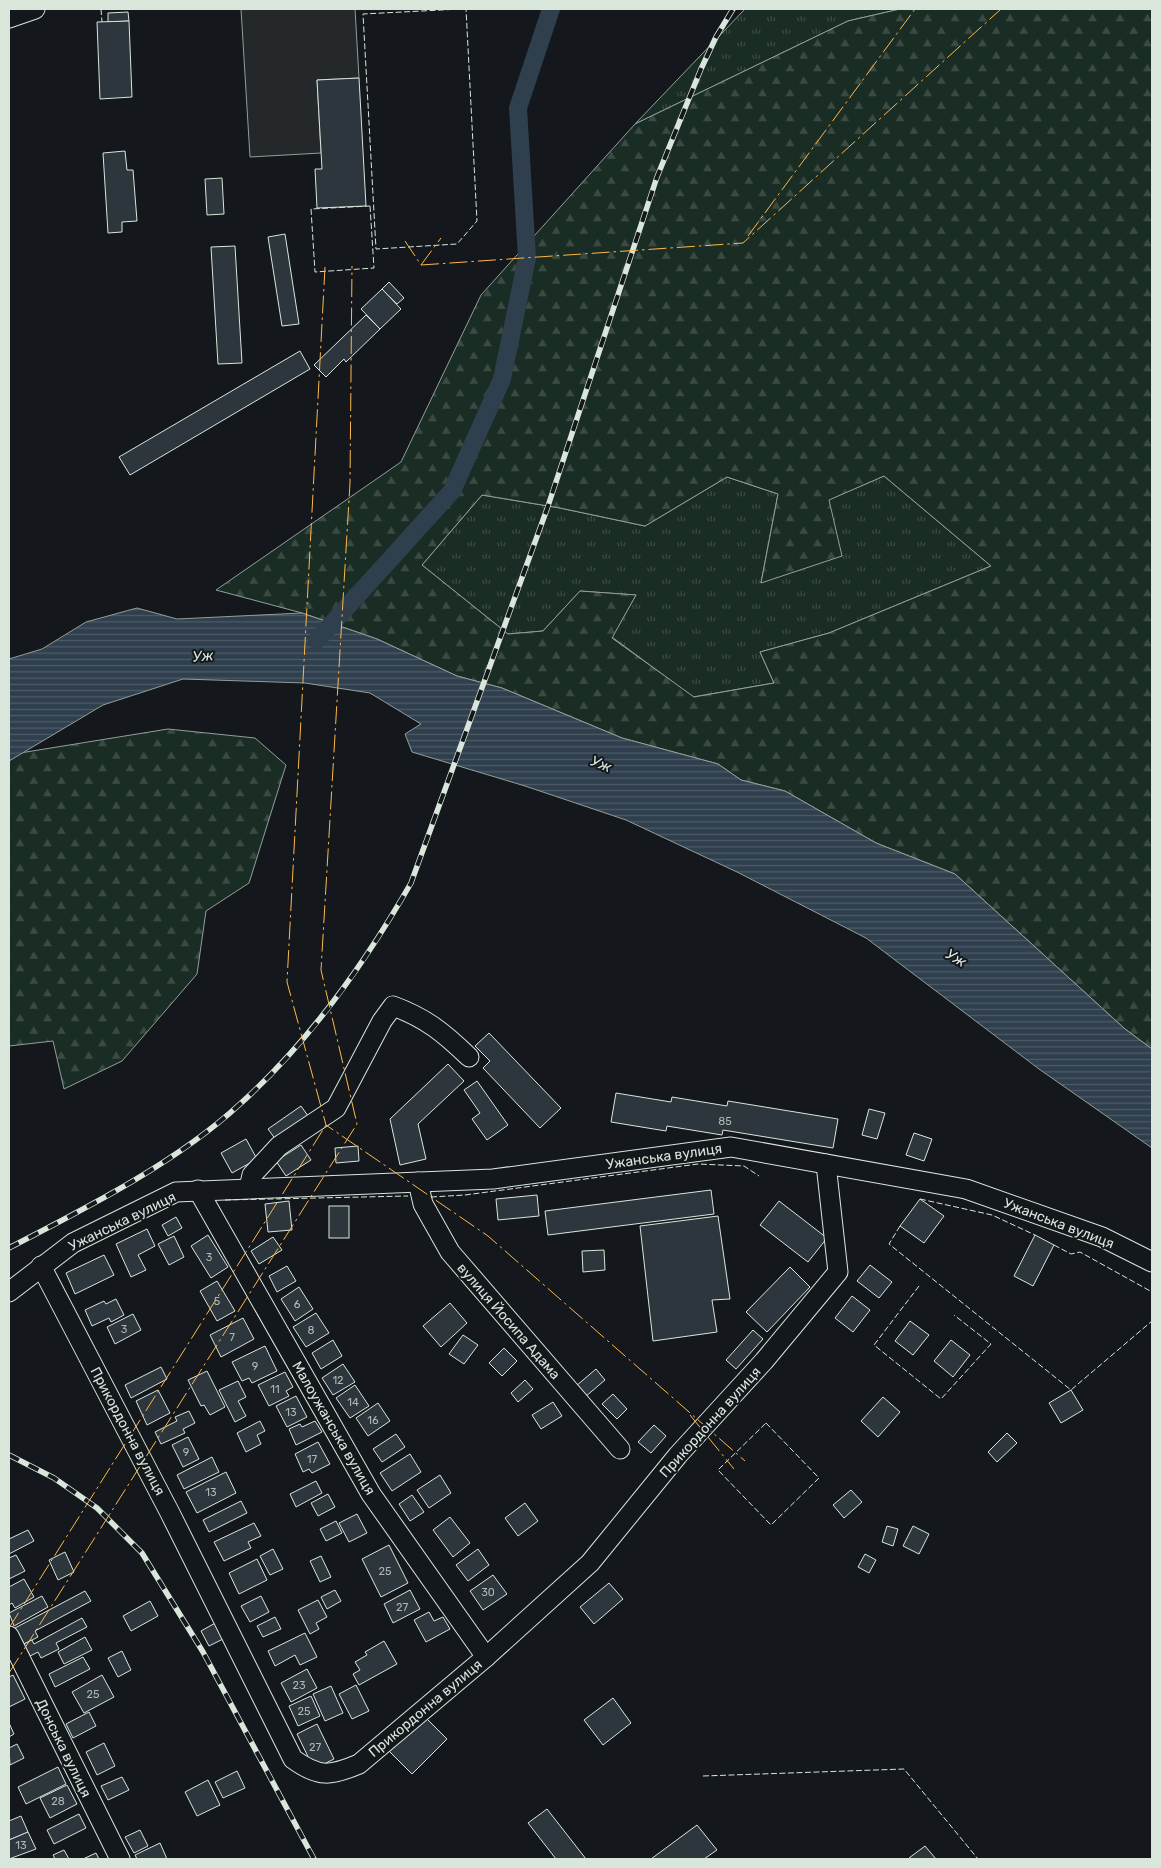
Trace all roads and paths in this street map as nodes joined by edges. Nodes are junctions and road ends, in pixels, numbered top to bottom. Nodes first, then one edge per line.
1 (35, 9) edge
2 (9, 18) edge
3 (469, 1057) dead end
4 (826, 1164) junction
5 (418, 1182) junction
6 (249, 1188) junction
7 (198, 1190) junction
8 (1152, 1262) edge
9 (41, 1266) junction
10 (9, 1292) edge
11 (620, 1448) dead end
12 (9, 1636) edge
13 (486, 1657) junction
14 (120, 1859) edge

1 - 2 street
3 - 6 street
4 - 5 street, Ужанська вулиця
4 - 8 street, Ужанська вулиця
4 - 13 street, Прикордонна вулиця
5 - 6 street, Ужанська вулиця
5 - 11 street, вулиця Йосипа Адама
6 - 7 street, Ужанська вулиця
7 - 9 street, Ужанська вулиця
7 - 13 street, Малоужанська вулиця
9 - 10 street, Ужанська вулиця
9 - 13 street, Прикордонна вулиця
12 - 14 street, Донська вулиця

